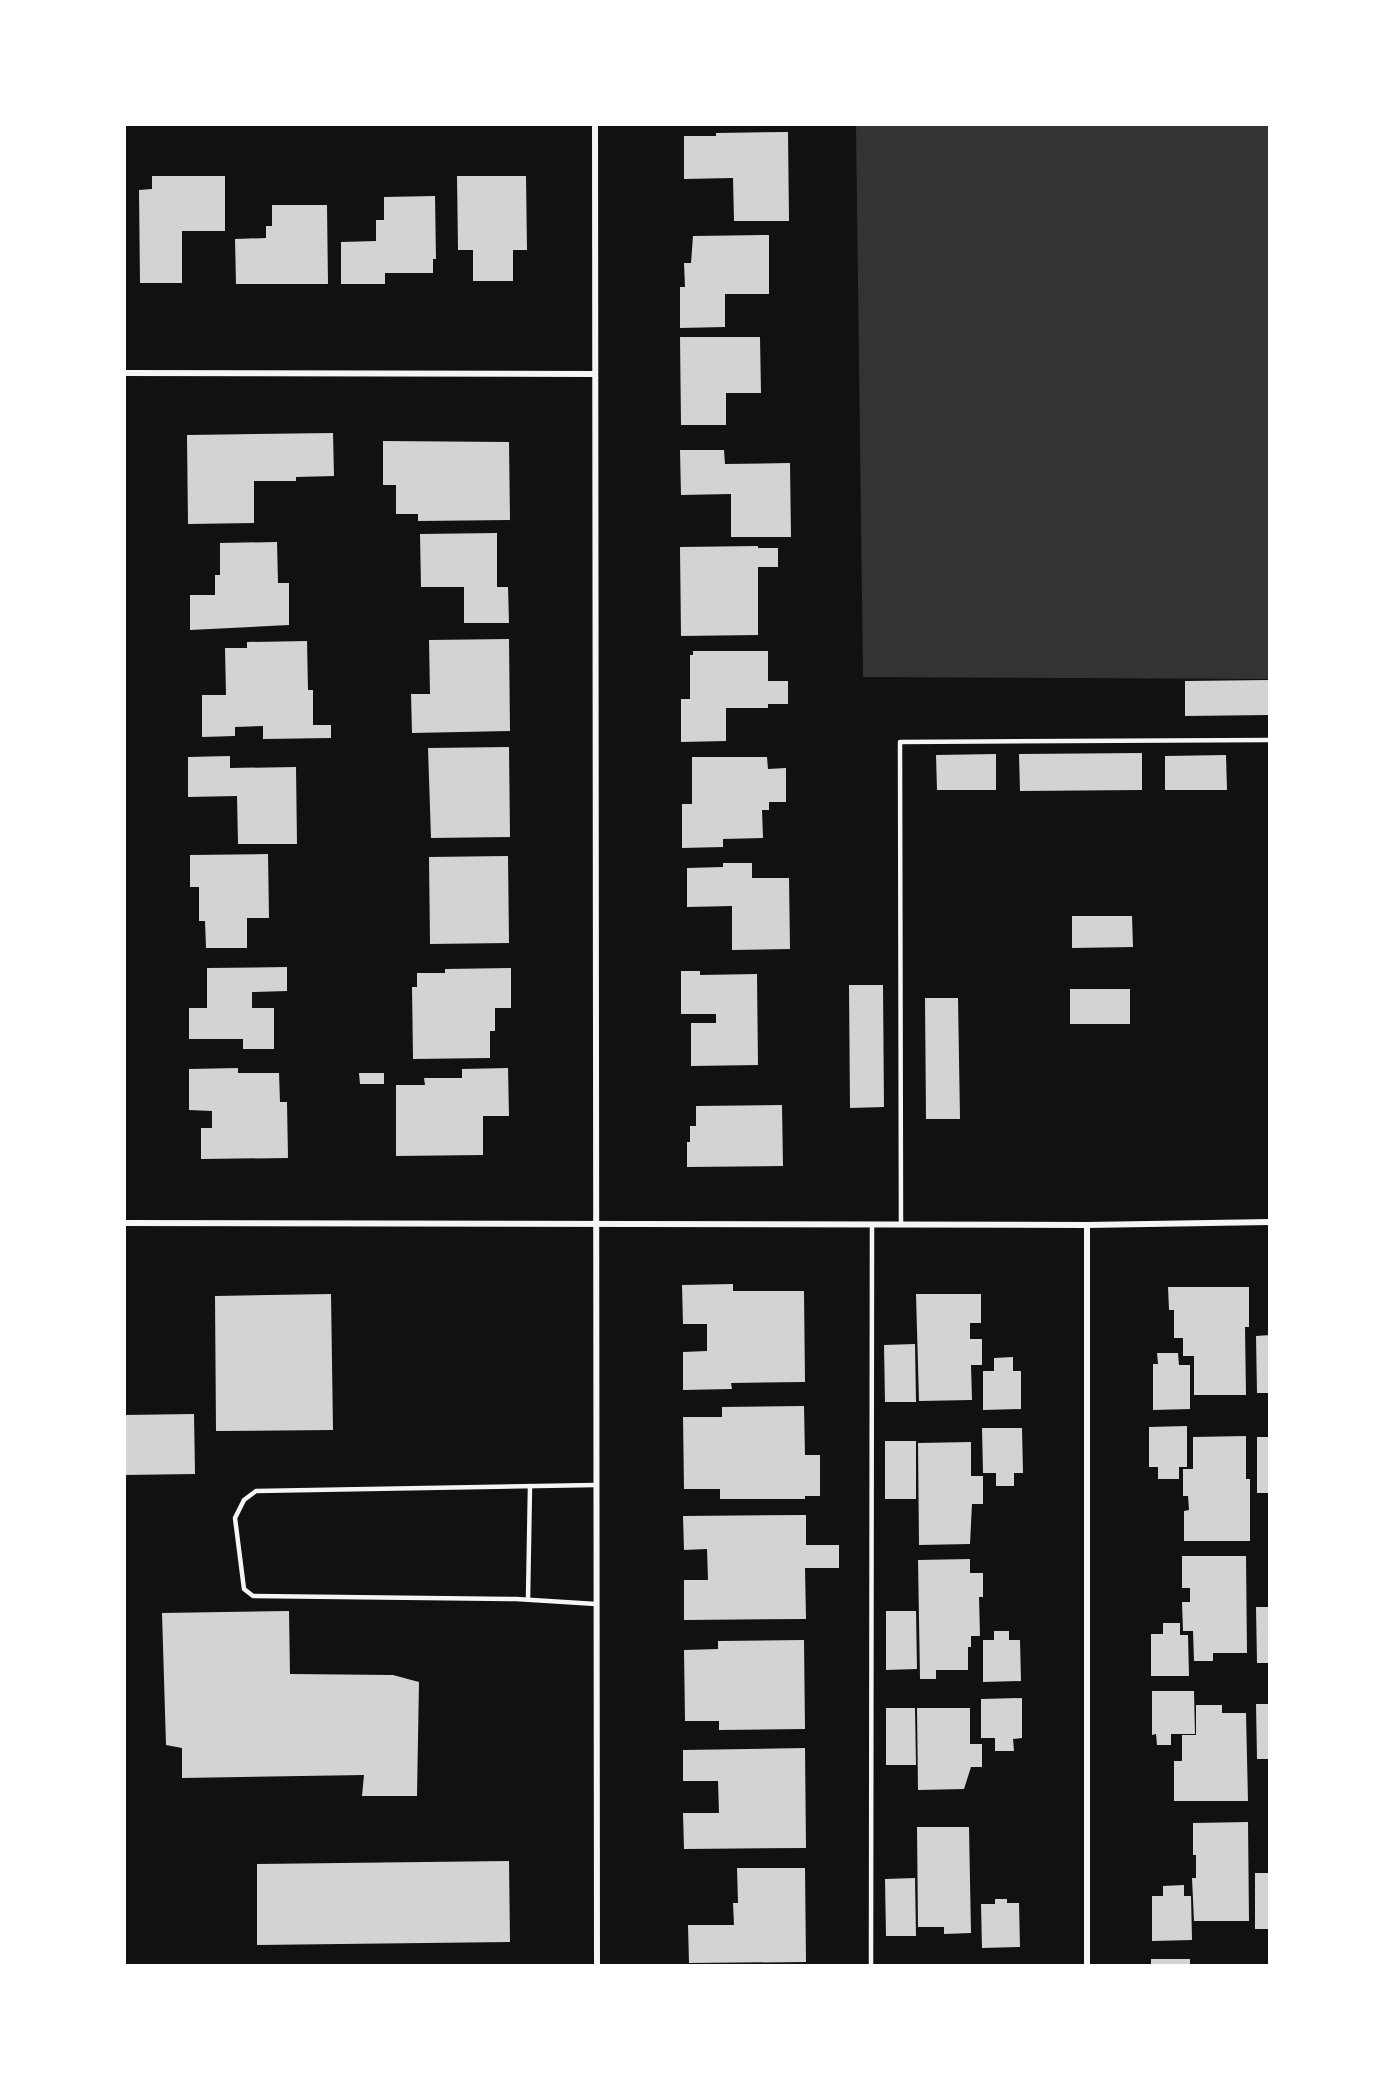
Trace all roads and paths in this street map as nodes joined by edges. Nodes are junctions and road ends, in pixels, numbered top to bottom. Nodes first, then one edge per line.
1 (595, 124) edge
2 (124, 373) edge
3 (596, 374) junction
4 (1269, 740) edge
5 (1269, 1222) edge
6 (124, 1223) edge
7 (596, 1224) junction
8 (872, 1225) junction
9 (902, 1225) junction
10 (1087, 1225) junction
11 (596, 1485) junction
12 (530, 1486) junction
13 (528, 1599) junction
14 (597, 1604) junction
15 (597, 1965) edge
16 (871, 1965) edge
17 (1087, 1965) edge

1 - 3 street
2 - 3 street
3 - 7 street
4 - 9 lane
5 - 10 street
6 - 7 street
7 - 8 street
7 - 11 street
8 - 9 street
8 - 16 lane
9 - 10 street
10 - 17 street
11 - 12 lane
11 - 14 street
12 - 13 lane
12 - 13 lane
13 - 14 lane
14 - 15 street

